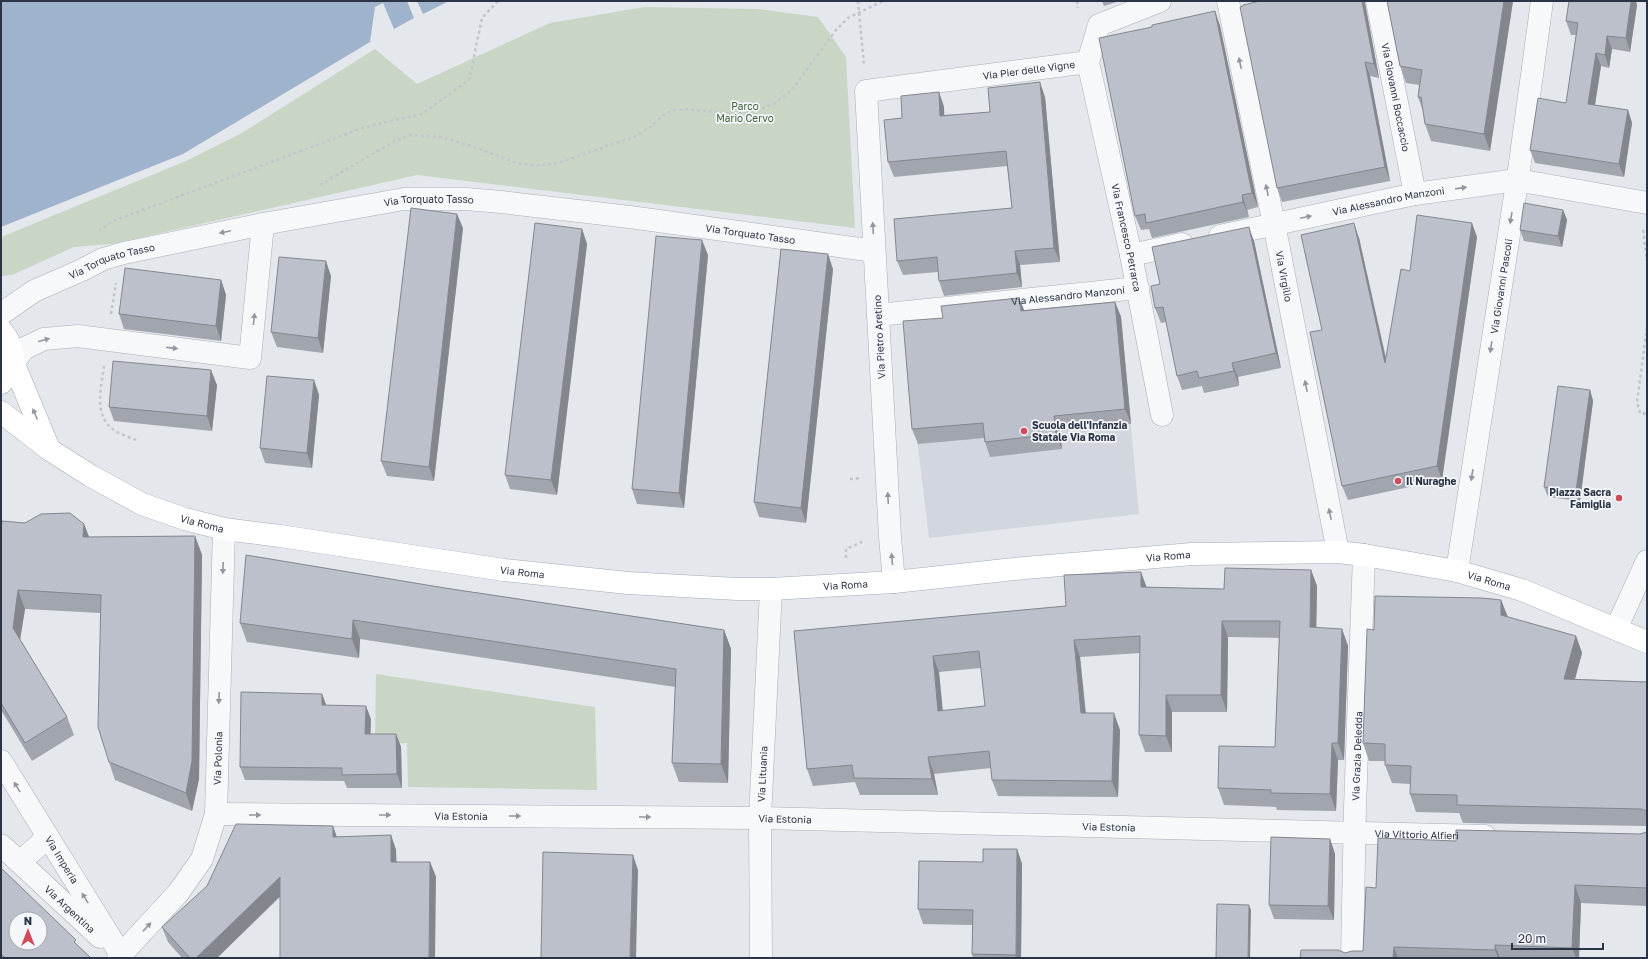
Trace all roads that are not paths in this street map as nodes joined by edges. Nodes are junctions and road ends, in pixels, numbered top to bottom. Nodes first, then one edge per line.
1 (1160, 1) edge
2 (1228, 1) edge
3 (1377, 1) edge
4 (1542, 1) edge
5 (1088, 62) junction
6 (866, 91) joint
7 (1517, 180) junction
8 (1415, 194) junction
9 (1647, 203) edge
10 (1274, 223) junction
11 (263, 224) junction
12 (874, 251) junction
13 (1131, 255) junction
14 (1138, 288) junction
15 (1, 314) edge
16 (878, 315) junction
17 (1, 330) edge
18 (13, 362) junction
19 (1, 383) edge
20 (1, 412) edge
21 (1162, 415) dead end
22 (50, 450) junction
23 (224, 529) junction
24 (1338, 552) junction
25 (1364, 555) junction
26 (1647, 561) edge
27 (1457, 571) junction
28 (894, 582) junction
29 (771, 589) junction
30 (1616, 629) junction
31 (1647, 642) edge
32 (1, 761) edge
33 (216, 814) junction
34 (760, 818) junction
35 (1354, 834) junction
36 (1503, 836) edge
37 (48, 837) junction
38 (1, 845) edge
39 (20, 862) junction
40 (120, 957) edge
41 (761, 958) edge
42 (1352, 958) edge

1 - 5 street, Via Pier delle Vigne
10 -> 2 street, Via Virgilio
3 - 8 street, Via Giovanni Boccaccio
4 - 7 street, Via Giovanni Pascoli
5 - 6 street, Via Pier delle Vigne
5 - 13 street, Via Francesco Petrarca
12 -> 6 street, Via Pietro Aretino
8 -> 7 street, Via Alessandro Manzoni
7 - 9 street, Via Alessandro Manzoni
7 -> 27 street, Via Giovanni Pascoli
10 -> 8 street, Via Alessandro Manzoni
10 - 13 street, Via Alessandro Manzoni
24 -> 10 street, Via Virgilio
11 - 12 street, Via Torquato Tasso
11 -> 15 street, Via Torquato Tasso
18 -> 11 street
12 - 16 street, Via Pietro Aretino
13 - 14 street, Via Francesco Petrarca
14 - 16 street, Via Alessandro Manzoni
14 - 21 street, Via Francesco Petrarca
28 -> 16 street, Via Pietro Aretino
17 - 18 main road
18 - 19 main road
22 -> 18 main road
20 - 22 main road, Via Roma
22 - 23 main road, Via Roma
23 - 29 main road, Via Roma
23 -> 33 street, Via Polonia
24 - 25 main road, Via Roma
24 - 28 main road, Via Roma
25 - 27 main road, Via Roma
25 - 35 street, Via Grazia Deledda
26 - 30 street
27 - 30 main road, Via Roma
28 - 29 main road, Via Roma
29 - 34 street, Via Lituania
30 - 31 main road, Via Roma
37 -> 32 street, Via Imperia
33 -> 34 street, Via Estonia
40 -> 33 street, Via Polonia
34 - 35 street, Via Estonia
34 - 41 street, Via Lituania
35 - 36 street, Via Vittorio Alfieri
35 - 42 street, Via Grazia Deledda
37 - 39 street
40 -> 37 street, Via Imperia
38 - 39 street, Via Argentina
39 - 40 street, Via Argentina

